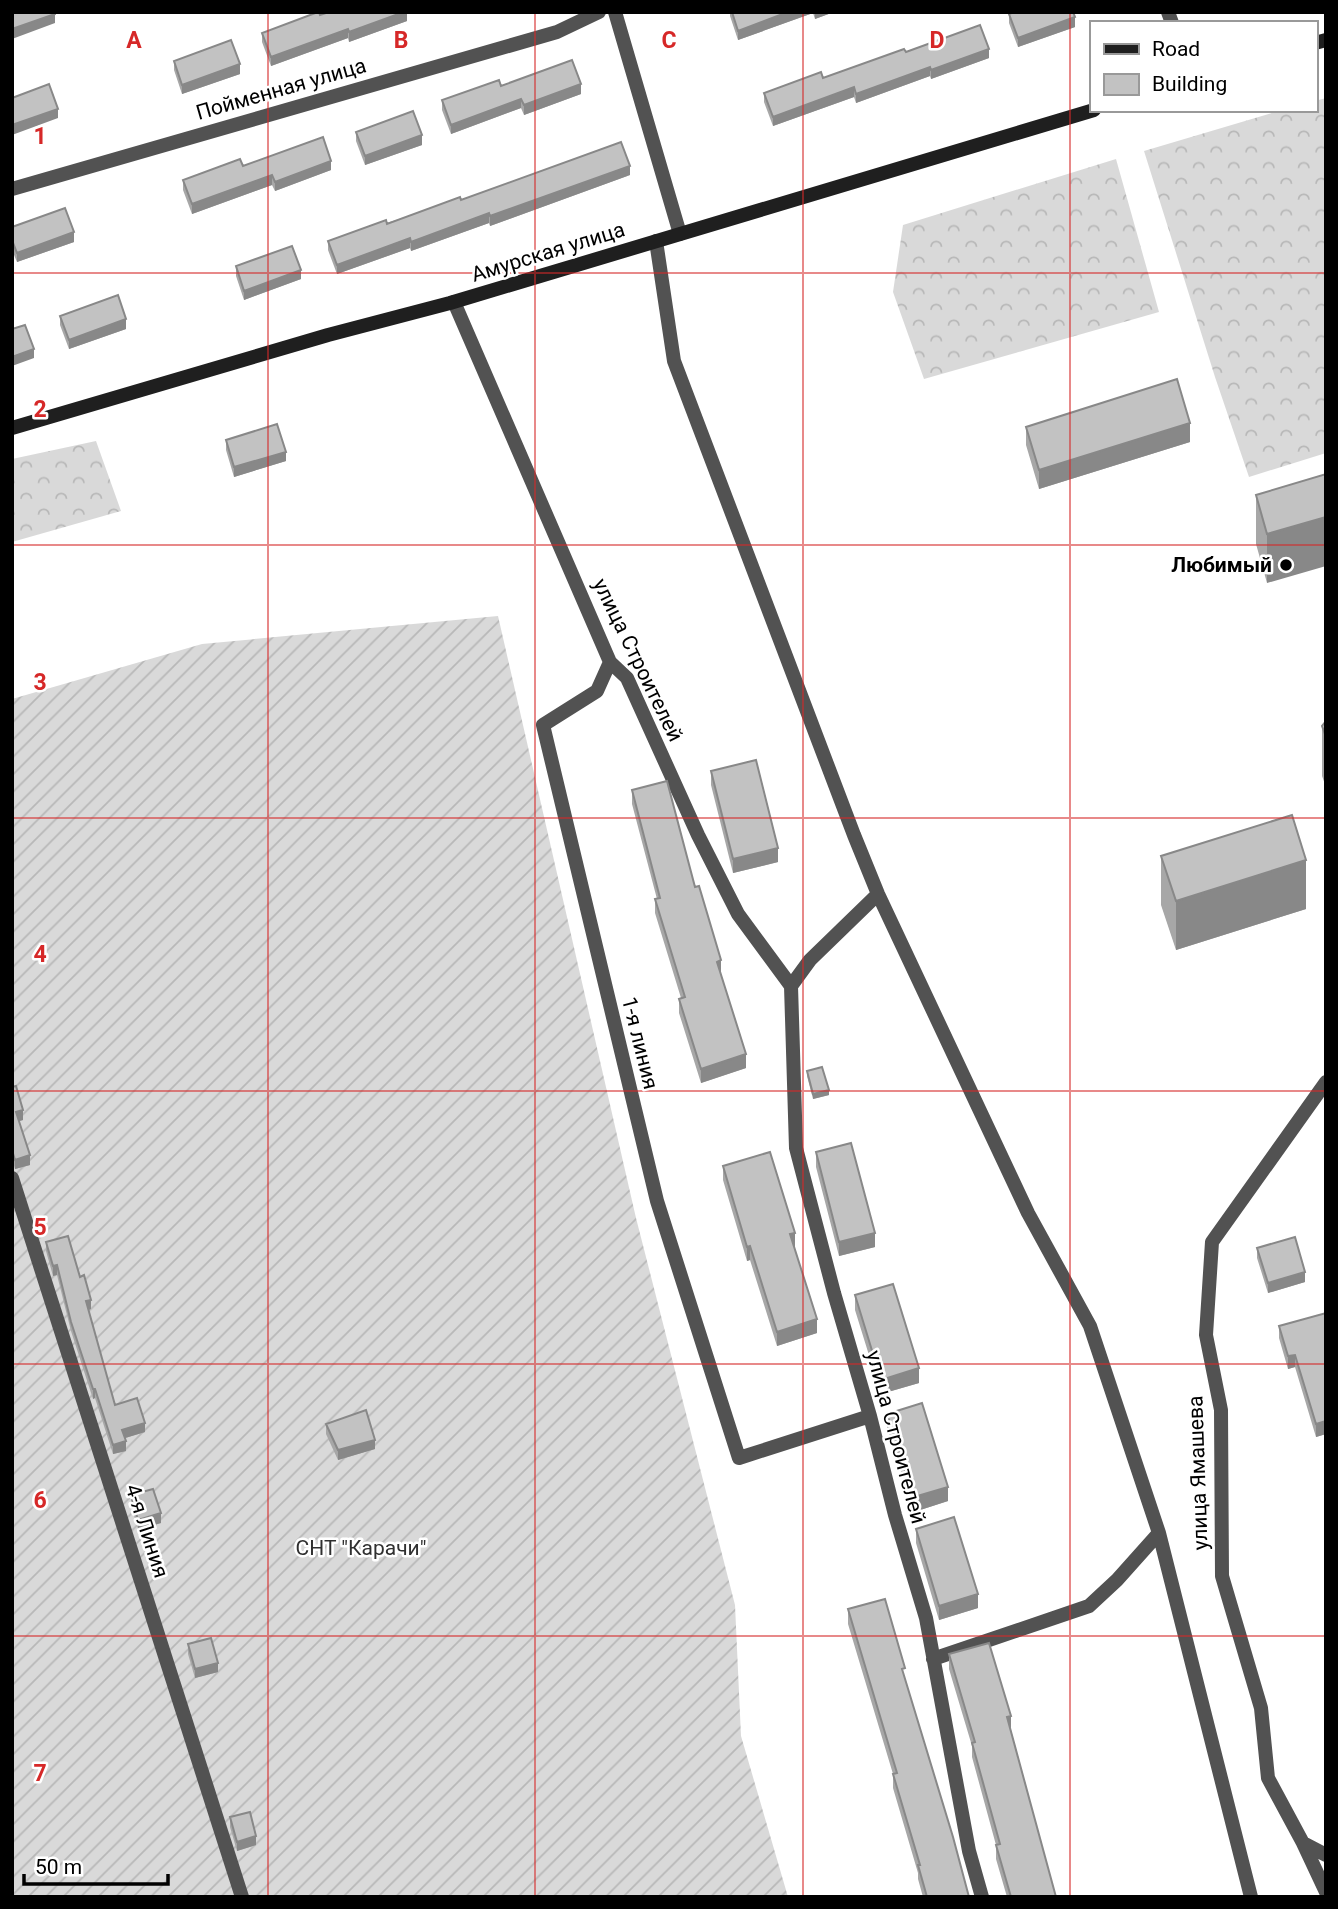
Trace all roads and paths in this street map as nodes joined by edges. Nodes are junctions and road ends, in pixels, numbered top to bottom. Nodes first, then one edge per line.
1 (599, 12) edge
2 (615, 12) edge
3 (1090, 111) edge
4 (12, 189) edge
5 (680, 234) junction
6 (656, 242) junction
7 (454, 302) junction
8 (12, 428) edge
9 (610, 662) junction
10 (878, 894) junction
11 (791, 986) junction
12 (1326, 1082) edge
13 (12, 1178) edge
14 (870, 1416) junction
15 (1159, 1533) junction
16 (933, 1659) junction
17 (1304, 1843) junction
18 (1326, 1855) edge
19 (1326, 1892) edge
20 (242, 1897) edge
21 (982, 1897) edge
22 (1251, 1897) edge

1 - 4 street, Пойменная улица
2 - 5 street
3 - 5 street, Амурская улица
5 - 6 street, Амурская улица
6 - 7 street, Амурская улица
6 - 10 street
7 - 8 street, Амурская улица
7 - 9 street, улица Строителей
9 - 11 street, улица Строителей
9 - 14 street, 1-я линия
10 - 11 street
10 - 15 street
11 - 14 street, улица Строителей
12 - 17 street, улица Ямашева
13 - 20 street, 4-я Линия
14 - 16 street, улица Строителей
15 - 16 street
15 - 22 street
16 - 21 street, улица Строителей
17 - 18 street
17 - 19 street, улица Ямашева

